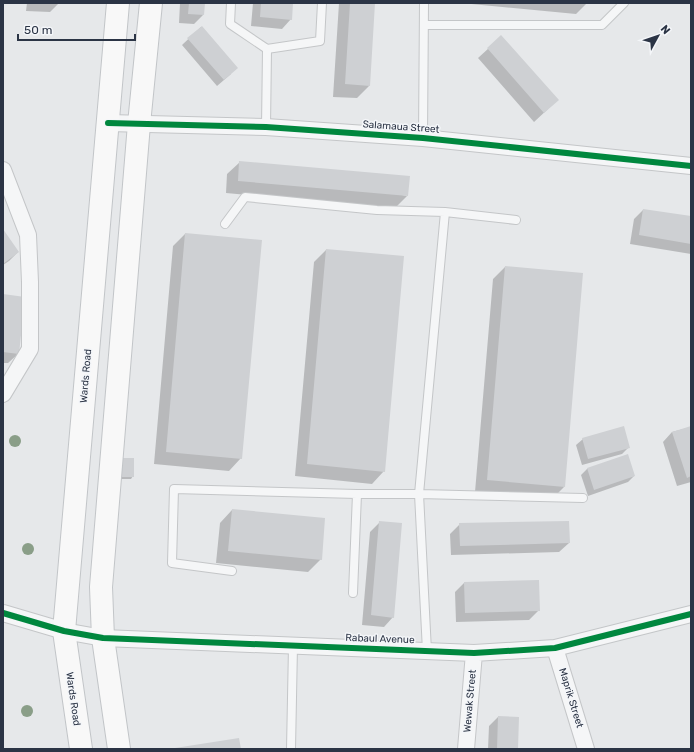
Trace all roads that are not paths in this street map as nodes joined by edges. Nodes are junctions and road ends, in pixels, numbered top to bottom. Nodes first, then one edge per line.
1 (118, 3) edge
2 (151, 3) edge
3 (231, 3) edge
4 (322, 3) edge
5 (424, 3) edge
6 (624, 3) edge
7 (424, 25) junction
8 (267, 49) junction
9 (108, 123) junction
10 (139, 124) junction
11 (266, 127) junction
12 (423, 138) junction
13 (691, 166) edge
14 (3, 170) edge
15 (445, 212) junction
16 (516, 220) dead end
17 (225, 224) dead end
18 (3, 394) edge
19 (357, 494) junction
20 (419, 494) junction
21 (583, 498) dead end
22 (232, 571) dead end
23 (353, 593) dead end
24 (3, 613) edge
25 (691, 614) edge
26 (64, 632) junction
27 (103, 638) junction
28 (293, 646) junction
29 (555, 648) junction
30 (427, 651) junction
31 (474, 653) junction
32 (81, 749) edge
33 (119, 749) edge
34 (291, 749) edge
35 (466, 749) edge
36 (586, 749) edge

1 - 9 main road, Wards Road
2 - 10 main road
3 - 8 lane
4 - 8 lane
5 - 7 lane
6 - 7 lane
7 - 12 lane
8 - 11 lane
9 - 10 street, Salamaua Street
9 - 26 main road, Wards Road
10 - 11 street, Salamaua Street
10 - 27 main road
11 - 12 street, Salamaua Street
12 - 13 street, Salamaua Street
14 - 18 street
15 - 16 lane
15 - 17 lane
15 - 20 lane
19 - 20 lane
19 - 22 lane
19 - 23 lane
20 - 21 lane
20 - 30 lane
24 - 26 street, Rabaul Avenue
25 - 29 street, Rabaul Avenue
26 - 27 street, Rabaul Avenue
26 - 32 main road, Wards Road
27 - 28 street, Rabaul Avenue
27 - 33 main road
28 - 30 street, Rabaul Avenue
28 - 34 lane
29 - 31 street, Rabaul Avenue
29 - 36 street, Maprik Street
30 - 31 street, Rabaul Avenue
31 - 35 street, Wewak Street

